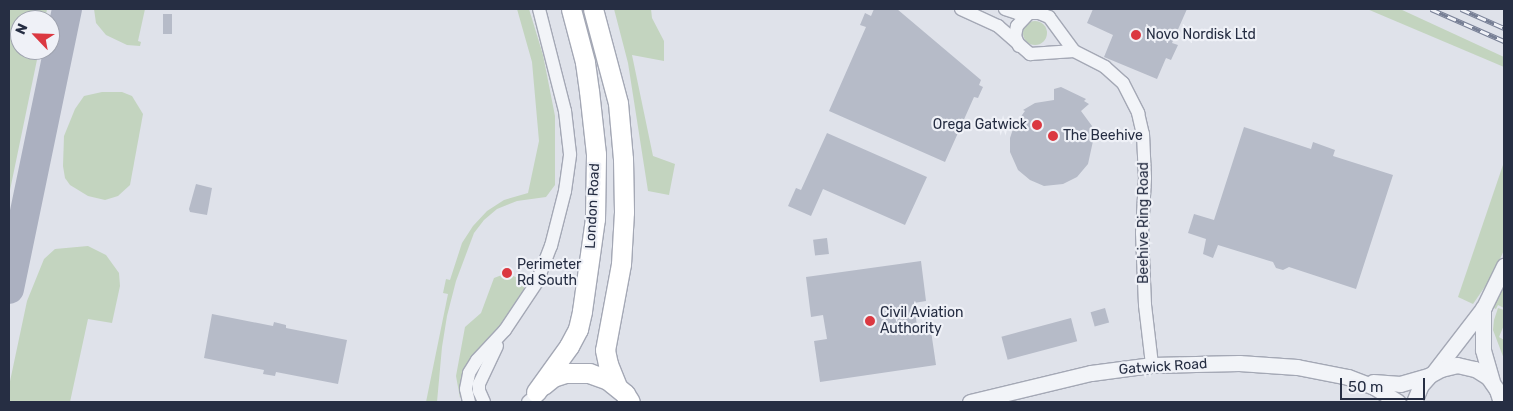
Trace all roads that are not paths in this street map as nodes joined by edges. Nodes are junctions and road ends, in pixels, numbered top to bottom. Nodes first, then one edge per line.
1 (538, 9) edge
2 (571, 9) edge
3 (593, 9) edge
4 (961, 9) edge
5 (1005, 9) edge
6 (1028, 14) junction
7 (1057, 29) junction
8 (1021, 48) junction
9 (1074, 50) junction
10 (1046, 52) junction
11 (1504, 266) edge
12 (1484, 307) junction
13 (505, 330) junction
14 (1152, 365) junction
15 (1432, 374) junction
16 (1359, 380) junction
17 (617, 386) junction
18 (1499, 396) edge
19 (531, 399) edge
20 (470, 402) edge
21 (484, 402) edge
22 (630, 402) edge
23 (970, 402) edge
24 (1398, 402) edge
25 (1414, 402) edge

1 - 13 street
2 - 19 main road, London Road
3 - 17 main road, London Road
4 - 8 street
5 - 6 street, Beehive Ring Road
6 - 7 street, Beehive Ring Road
6 - 8 street
7 - 9 street, Beehive Ring Road
7 - 10 street
8 - 10 street
9 - 10 street
9 - 14 street, Beehive Ring Road
11 - 12 street
12 - 15 street
12 - 18 street
13 - 20 street
13 - 21 street
14 - 16 street, Gatwick Road
14 - 23 street, Gatwick Road
15 - 16 street, Gatwick Road
15 - 18 street, Gatwick Road
15 - 25 street
16 - 24 street, Gatwick Road
17 - 19 main road
17 - 22 main road

